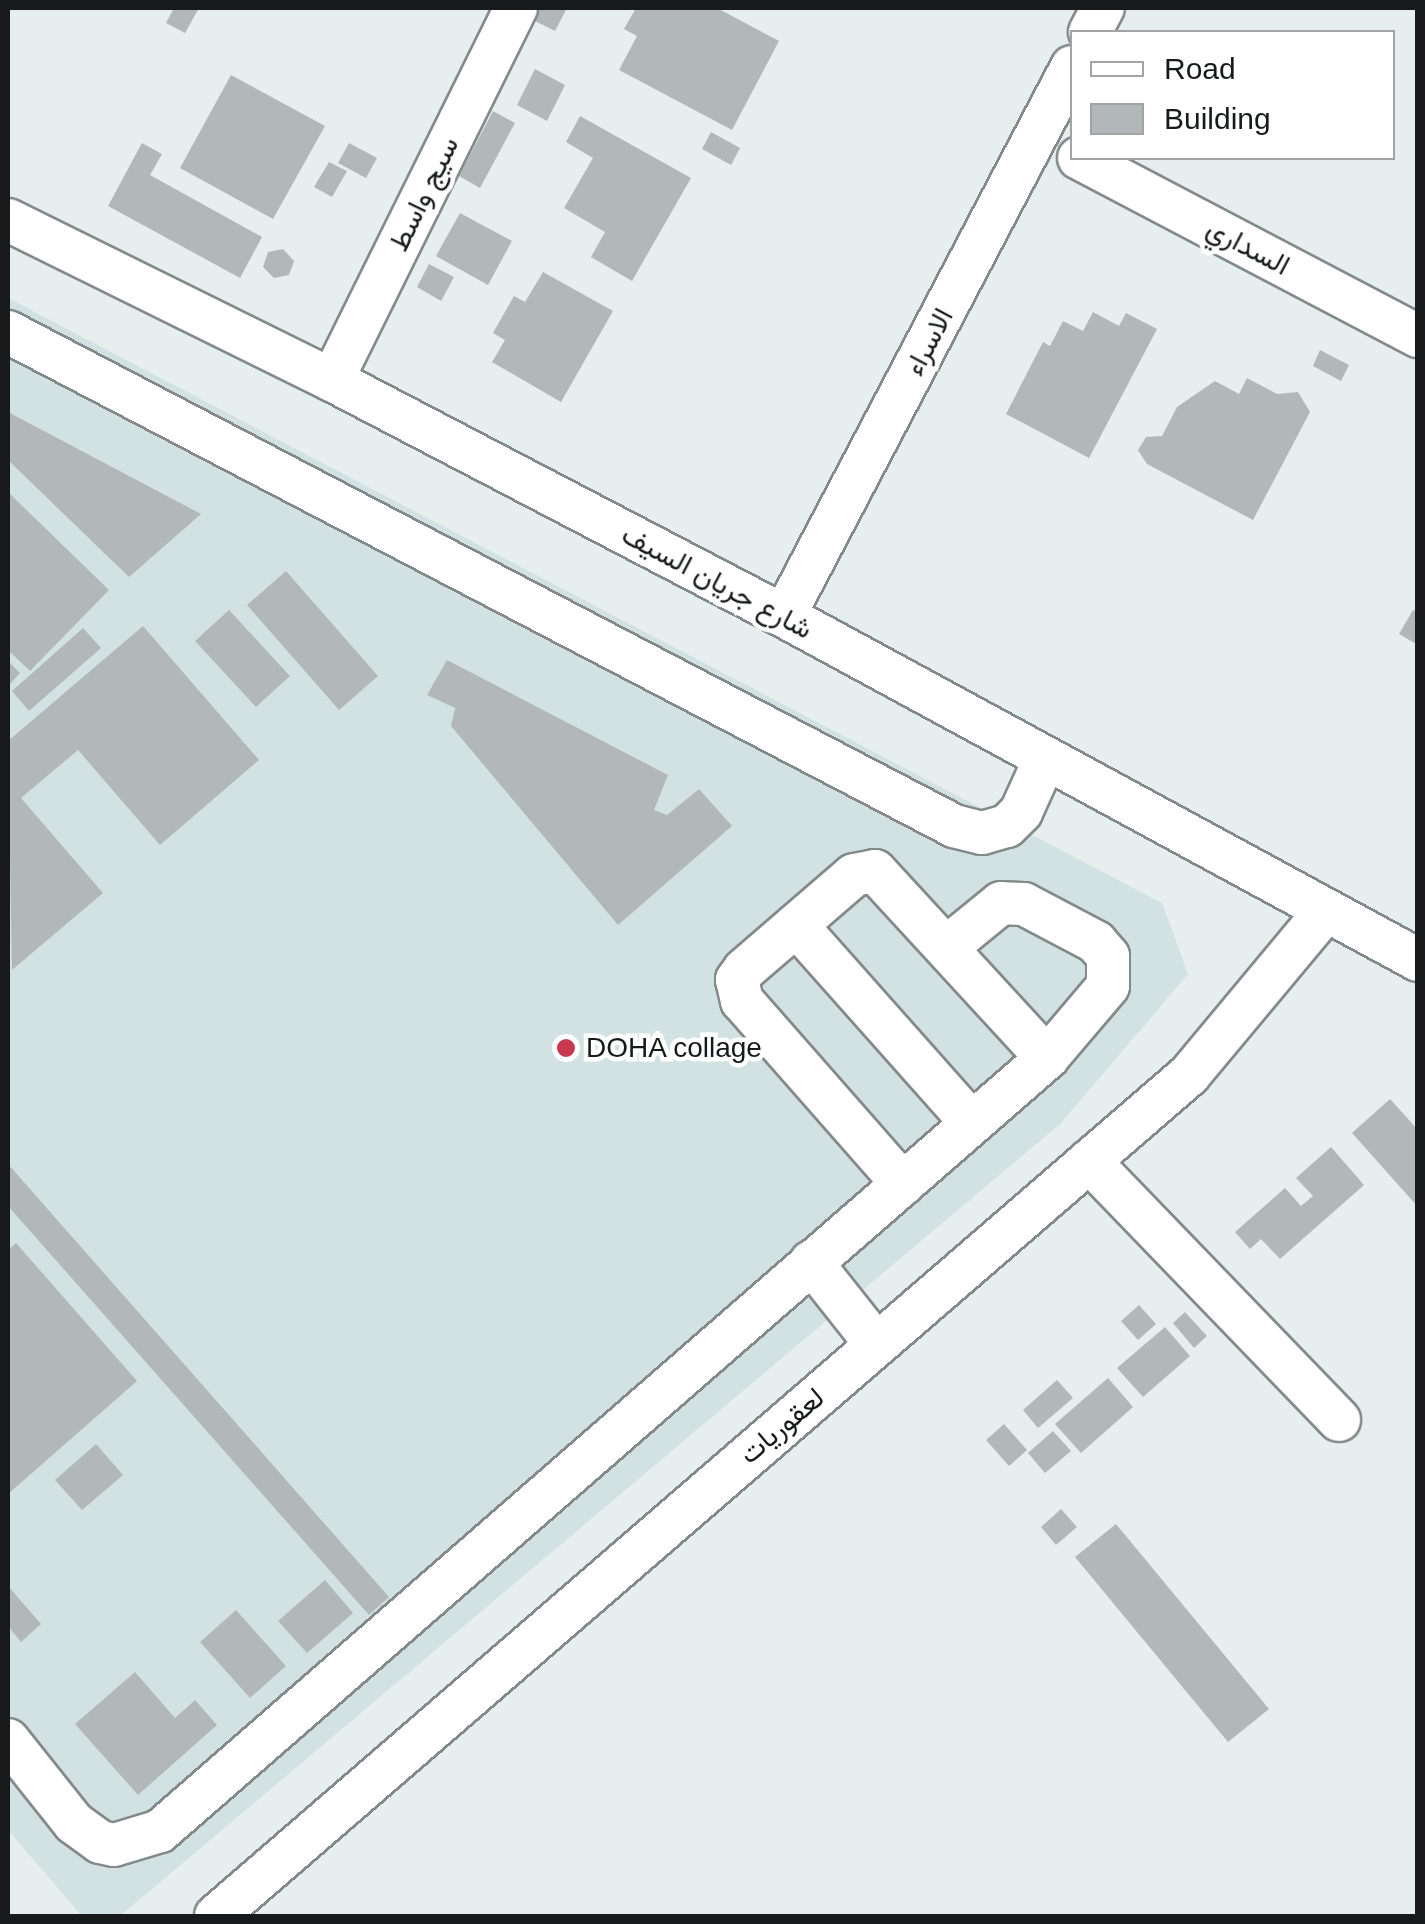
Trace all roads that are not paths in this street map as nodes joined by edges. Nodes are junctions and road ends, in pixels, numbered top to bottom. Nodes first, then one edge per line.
1 (516, 8) edge
2 (1070, 86) edge
3 (1063, 149) edge
4 (1084, 160) edge
5 (8, 220) edge
6 (8, 332) edge
7 (1418, 336) edge
8 (332, 380) junction
9 (784, 616) junction
10 (1045, 759) junction
11 (1324, 913) junction
12 (796, 925) junction
13 (946, 947) junction
14 (1418, 960) edge
15 (1047, 1058) junction
16 (972, 1123) junction
17 (1090, 1161) junction
18 (903, 1184) junction
19 (810, 1262) junction
20 (876, 1344) junction
21 (1339, 1420) dead end
22 (8, 1740) edge
23 (216, 1916) edge

1 - 8 street, سيج واسط
2 - 3 street, الاسراء
3 - 9 street, الاسراء
4 - 7 street, السداري
5 - 8 street, شارع جريان السيف
6 - 10 street
8 - 9 street, شارع جريان السيف
9 - 10 street, شارع جريان السيف
10 - 11 street, شارع جريان السيف
11 - 14 street, شارع جريان السيف
11 - 17 street, لعقوريات
12 - 13 street
12 - 16 street
12 - 18 street
13 - 15 street
13 - 15 street
15 - 16 street
16 - 18 street
17 - 20 street, لعقوريات
17 - 21 street
18 - 19 street
19 - 20 street
19 - 22 street
20 - 23 street, لعقوريات

